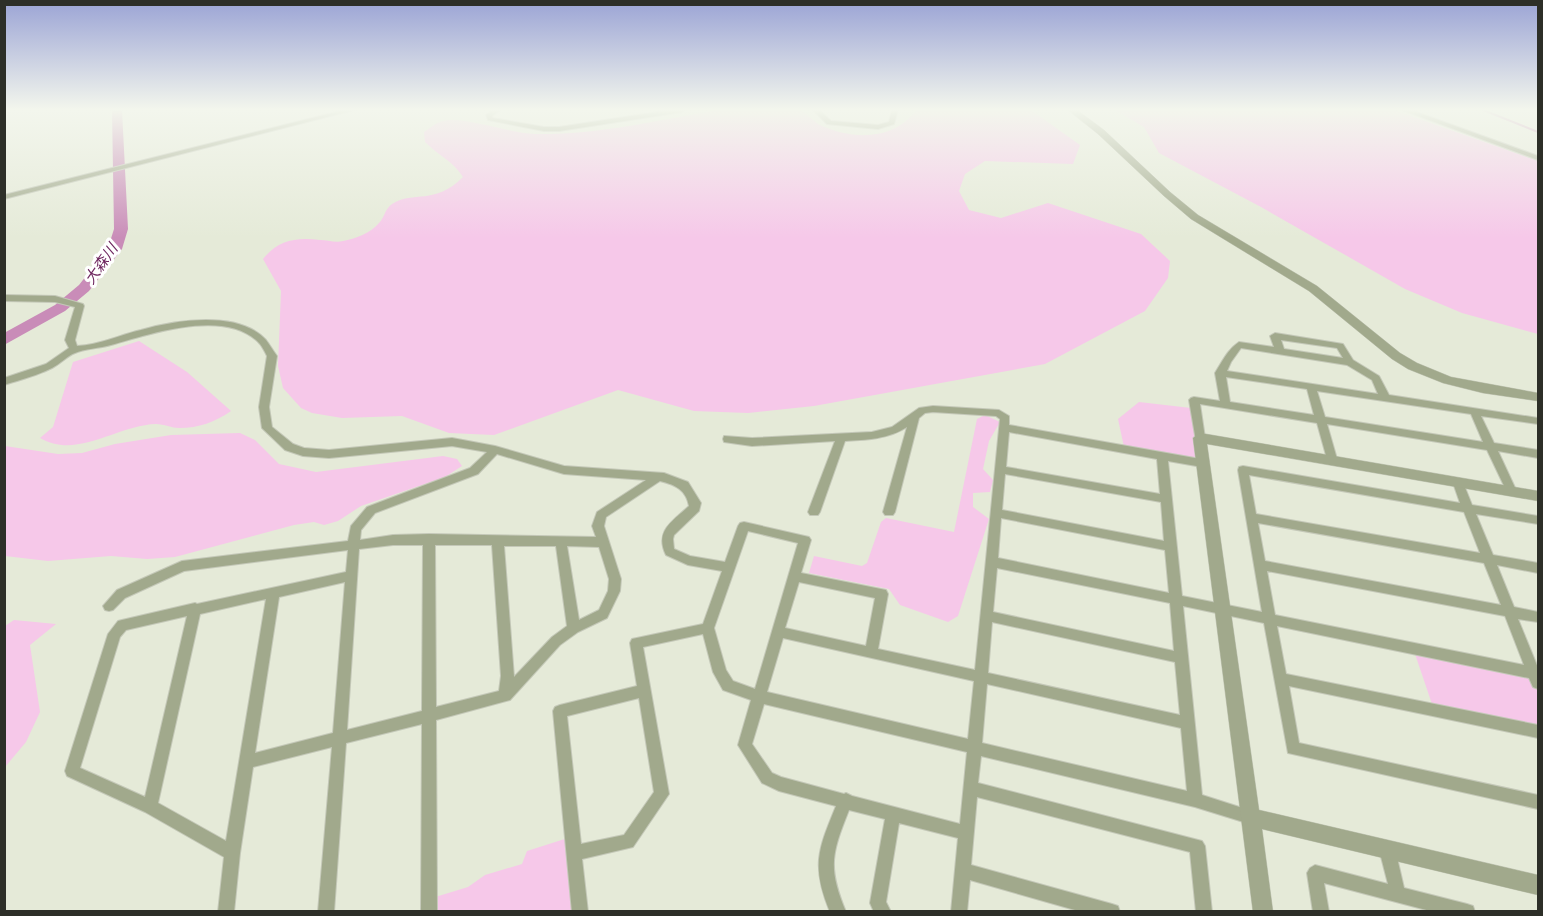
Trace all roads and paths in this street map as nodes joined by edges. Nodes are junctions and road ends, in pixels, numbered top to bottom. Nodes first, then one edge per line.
1 (182, 153) edge
2 (1126, 153) edge
3 (1524, 153) edge
4 (1539, 158) edge
5 (4, 197) edge
6 (4, 298) edge
7 (74, 349) junction
8 (1280, 351) junction
9 (1350, 362) junction
10 (1220, 373) junction
11 (4, 382) edge
12 (1311, 387) junction
13 (1539, 397) edge
14 (1385, 398) junction
15 (1226, 405) junction
16 (1474, 411) junction
17 (914, 418) junction
18 (1321, 421) junction
19 (1539, 421) edge
20 (1006, 428) junction
21 (841, 438) junction
22 (1200, 438) junction
23 (728, 439) dead end
24 (1490, 445) junction
25 (495, 450) junction
26 (1539, 454) edge
27 (1162, 455) junction
28 (1332, 459) junction
29 (1202, 463) junction
30 (1002, 470) junction
31 (658, 477) junction
32 (1458, 483) junction
33 (1512, 492) junction
34 (1539, 496) edge
35 (1167, 499) junction
36 (1468, 508) junction
37 (814, 512) dead end
38 (889, 512) dead end
39 (998, 513) junction
40 (1251, 517) junction
41 (1539, 520) edge
42 (429, 539) junction
43 (498, 542) junction
44 (602, 542) junction
45 (561, 543) junction
46 (355, 547) junction
47 (1172, 547) junction
48 (1489, 560) junction
49 (993, 562) junction
50 (1261, 565) junction
51 (730, 568) junction
52 (1539, 568) edge
53 (351, 576) junction
54 (794, 576) junction
55 (273, 593) junction
56 (1177, 600) junction
57 (109, 606) dead end
58 (195, 608) junction
59 (1221, 609) junction
60 (1510, 612) junction
61 (988, 616) junction
62 (1539, 617) edge
63 (1269, 619) junction
64 (574, 628) junction
65 (708, 628) junction
66 (778, 632) junction
67 (871, 652) junction
68 (1182, 658) junction
69 (982, 677) junction
70 (1537, 677) edge
71 (1282, 679) junction
72 (644, 691) junction
73 (506, 696) junction
74 (758, 696) junction
75 (429, 717) junction
76 (1187, 723) junction
77 (1539, 732) edge
78 (341, 738) junction
79 (975, 747) junction
80 (248, 762) junction
81 (971, 788) junction
82 (846, 800) junction
83 (1195, 800) junction
84 (1539, 802) edge
85 (150, 807) junction
86 (893, 813) junction
87 (1250, 817) junction
88 (966, 833) junction
89 (1387, 849) junction
90 (232, 853) junction
91 (576, 853) junction
92 (963, 870) junction
93 (1539, 885) edge
94 (1398, 894) junction
95 (226, 912) edge
96 (326, 912) edge
97 (429, 912) edge
98 (580, 912) edge
99 (838, 912) edge
100 (883, 912) edge
101 (959, 912) edge
102 (1112, 912) edge
103 (1204, 912) edge
104 (1263, 912) edge
105 (1321, 912) edge
106 (1467, 912) edge

1 - 5 street
2 - 13 street
3 - 4 street
6 - 7 street
7 - 11 street
7 - 25 street
8 - 9 street
8 - 9 street
8 - 10 street
9 - 14 street
10 - 12 street
10 - 15 street
12 - 14 street
12 - 18 street
14 - 16 street
15 - 18 street
15 - 22 street
16 - 19 street
16 - 24 street
17 - 20 street
17 - 21 street
17 - 38 street
18 - 24 street
18 - 28 street
20 - 27 street
20 - 30 street
21 - 23 street
21 - 37 street
22 - 28 street
22 - 29 street
24 - 26 street
24 - 33 street
25 - 31 street
25 - 46 street
27 - 29 street
27 - 35 street
28 - 32 street
29 - 59 street
30 - 35 street
30 - 39 street
31 - 44 street
31 - 51 street
32 - 33 street
32 - 36 street
33 - 34 street
35 - 47 street
36 - 40 street
36 - 41 street
36 - 48 street
39 - 47 street
39 - 49 street
40 - 48 street
40 - 50 street
42 - 43 street
42 - 46 street
42 - 75 street
43 - 45 street
43 - 73 street
44 - 45 street
44 - 64 street
45 - 64 street
46 - 53 street
46 - 57 street
47 - 56 street
48 - 52 street
48 - 60 street
49 - 56 street
49 - 61 street
50 - 60 street
50 - 63 street
51 - 54 street
51 - 65 street
53 - 55 street
53 - 78 street
54 - 66 street
54 - 67 street
55 - 58 street
55 - 80 street
56 - 59 street
56 - 68 street
58 - 85 street
58 - 85 street
59 - 63 street
59 - 87 street
60 - 62 street
60 - 70 street
61 - 68 street
61 - 69 street
63 - 70 street
63 - 71 street
64 - 73 street
65 - 72 street
65 - 74 street
66 - 67 street
66 - 74 street
67 - 69 street
68 - 76 street
69 - 76 street
69 - 79 street
71 - 77 street
71 - 84 street
72 - 91 street
72 - 91 street
73 - 75 street
74 - 79 street
74 - 82 street
75 - 78 street
75 - 97 street
76 - 83 street
78 - 80 street
78 - 96 street
79 - 81 street
79 - 83 street
80 - 90 street
81 - 88 street
81 - 103 street
82 - 86 street
82 - 99 street
83 - 87 street
85 - 90 street
86 - 88 street
86 - 100 street
87 - 89 street
87 - 104 street
88 - 92 street
89 - 93 street
89 - 94 street
90 - 95 street
91 - 98 street
92 - 101 street
92 - 102 street
94 - 105 street
94 - 106 street

